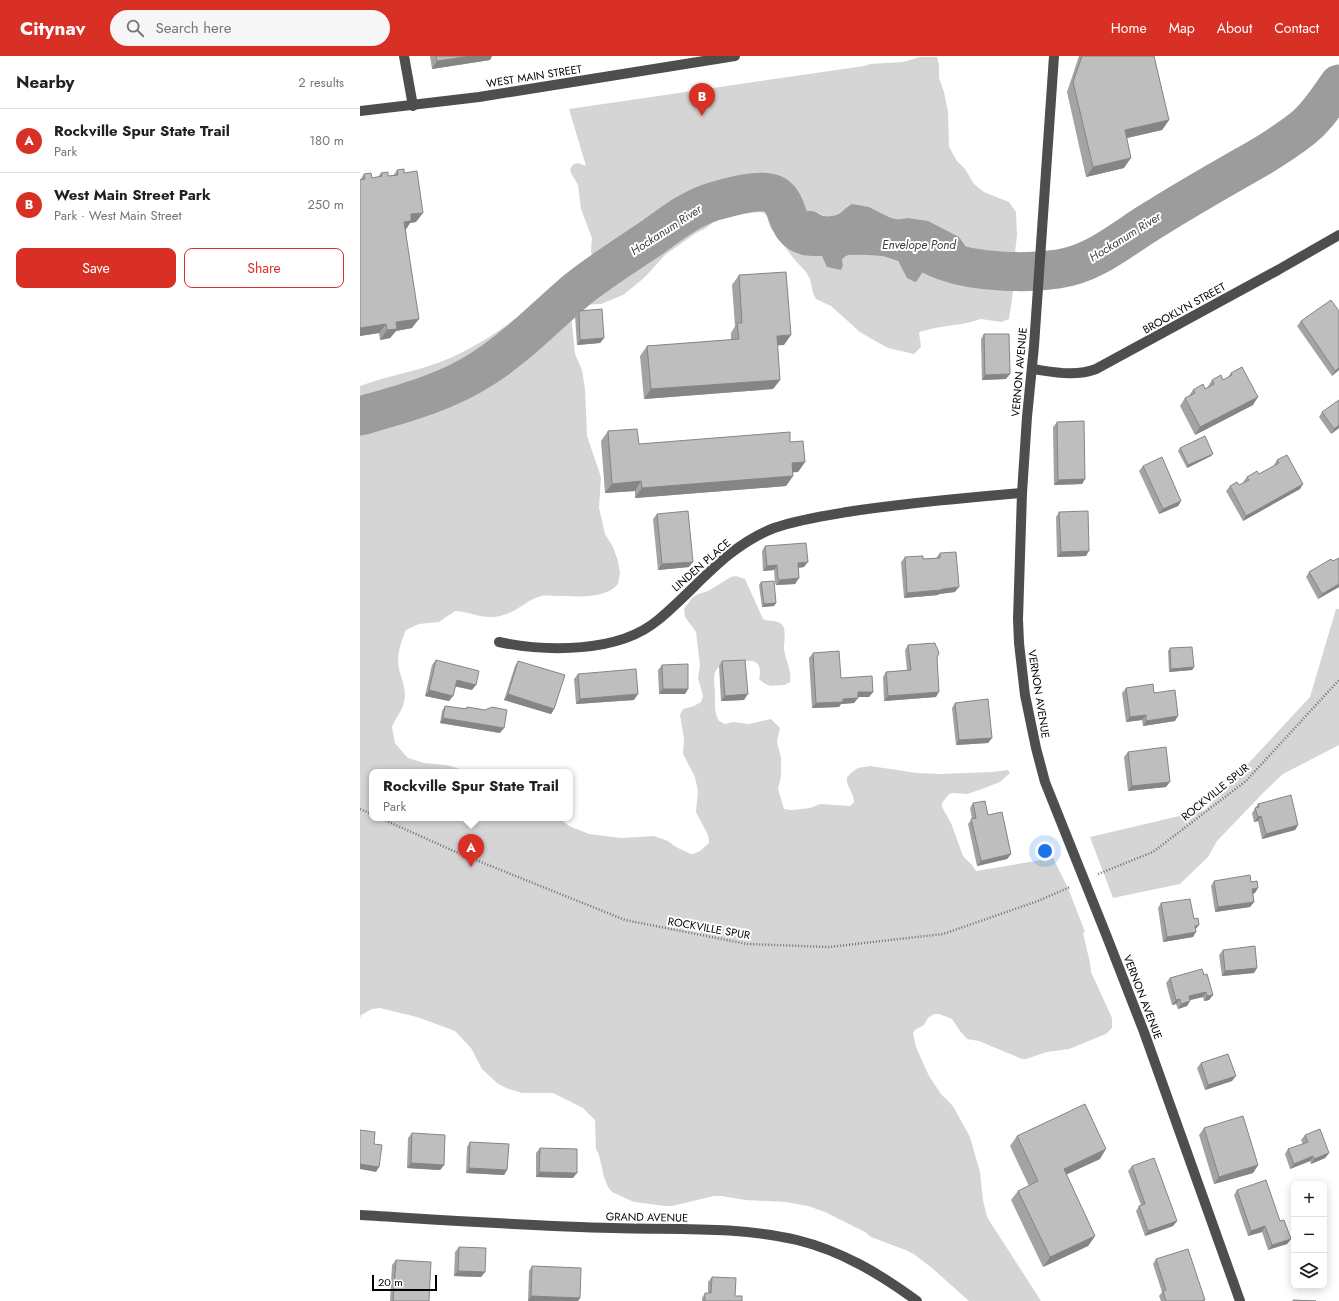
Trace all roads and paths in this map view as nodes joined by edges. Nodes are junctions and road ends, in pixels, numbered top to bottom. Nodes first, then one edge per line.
1 (404, 56) edge
2 (736, 56) edge
3 (1054, 56) edge
4 (413, 106) junction
5 (360, 111) edge
6 (1339, 234) edge
7 (1032, 369) junction
8 (1022, 493) junction
9 (498, 642) dead end
10 (1339, 680) edge
11 (387, 821) edge
12 (1099, 873) dead end
13 (1072, 886) dead end
14 (360, 1215) edge
15 (917, 1301) edge
16 (1240, 1301) edge

1 - 4 street
2 - 4 street, WEST MAIN STREET
3 - 7 street, VERNON AVENUE
4 - 5 street, WEST MAIN STREET
6 - 7 street, BROOKLYN STREET
7 - 8 street, VERNON AVENUE
8 - 9 street, LINDEN PLACE
8 - 16 street, VERNON AVENUE
10 - 12 path, ROCKVILLE SPUR
11 - 13 path, ROCKVILLE SPUR
14 - 15 street, GRAND AVENUE

